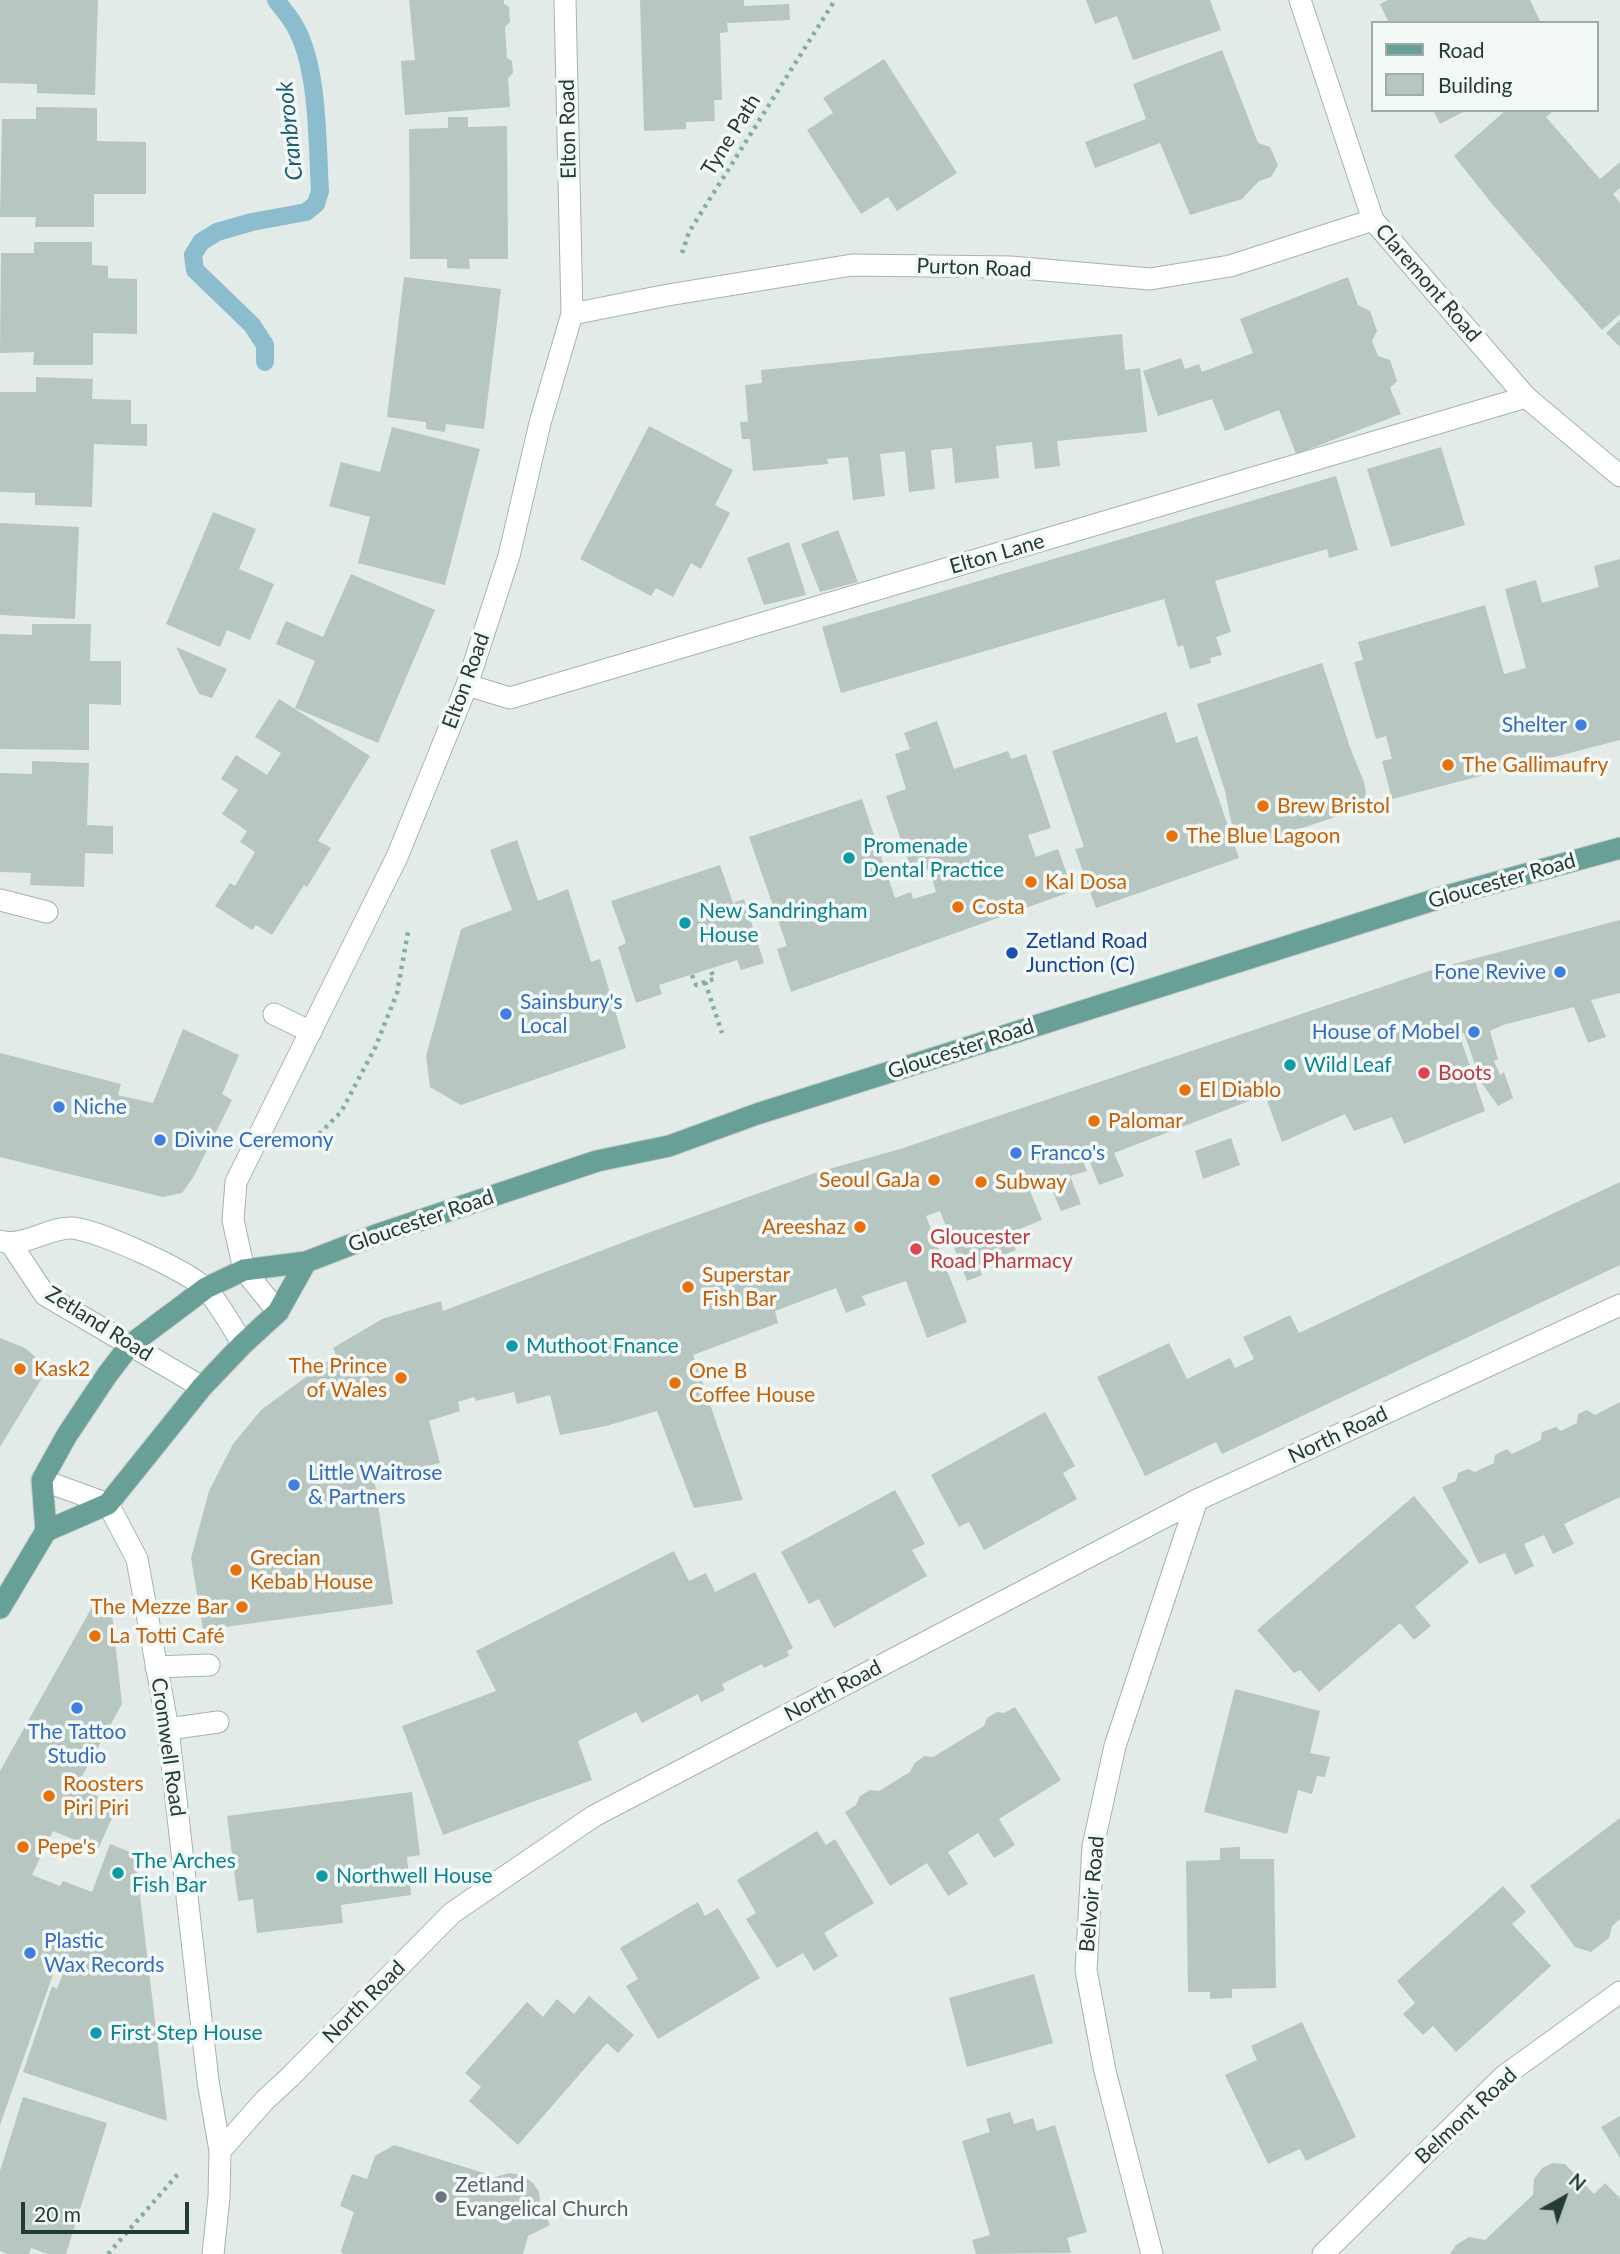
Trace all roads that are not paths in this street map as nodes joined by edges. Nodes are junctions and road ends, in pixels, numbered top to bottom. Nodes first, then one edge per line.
1 (565, 0) edge
2 (1300, 0) edge
3 (1373, 220) junction
4 (572, 314) junction
5 (1527, 397) junction
6 (1620, 476) edge
7 (467, 685) junction
8 (1620, 848) edge
9 (0, 900) edge
10 (47, 912) dead end
11 (274, 1014) dead end
12 (311, 1032) junction
13 (5, 1243) edge
14 (306, 1262) junction
15 (244, 1270) junction
16 (206, 1288) junction
17 (1620, 1305) edge
18 (278, 1312) junction
19 (243, 1344) junction
20 (130, 1345) junction
21 (202, 1387) junction
22 (42, 1480) junction
23 (1197, 1500) junction
24 (108, 1504) junction
25 (46, 1531) junction
26 (0, 1608) edge
27 (209, 1665) dead end
28 (156, 1667) junction
29 (218, 1722) dead end
30 (168, 1729) junction
31 (1620, 1992) edge
32 (220, 2151) junction
33 (213, 2254) edge
34 (1152, 2254) edge
35 (1323, 2254) edge

1 - 4 street, Elton Road
2 - 3 street, Claremont Road
3 - 4 street, Purton Road
3 - 5 street, Claremont Road
4 - 7 street, Elton Road
5 - 6 street, Claremont Road
5 - 7 street, Elton Lane
7 - 12 street, Elton Road
8 - 14 main road, Gloucester Road
9 - 10 street
11 - 12 street
12 - 15 street, Elton Road
13 - 16 street, Zetland Road
13 - 20 street, Zetland Road
14 - 15 main road, Gloucester Road
14 - 18 main road
15 - 16 main road, Gloucester Road
15 - 18 street, Elton Road
16 - 19 street, Zetland Road
16 - 20 main road, Gloucester Road
17 - 23 street, North Road
18 - 19 main road
19 - 21 main road
20 - 21 street, Zetland Road
20 - 22 main road, Gloucester Road
21 - 24 main road
22 - 24 street
22 - 25 main road
23 - 32 street, North Road
23 - 34 street, Belvoir Road
24 - 25 main road
24 - 28 street, Cromwell Road
25 - 26 main road
27 - 28 street
28 - 30 street, Cromwell Road
29 - 30 street
30 - 32 street, Cromwell Road
31 - 35 street, Belmont Road
32 - 33 street

